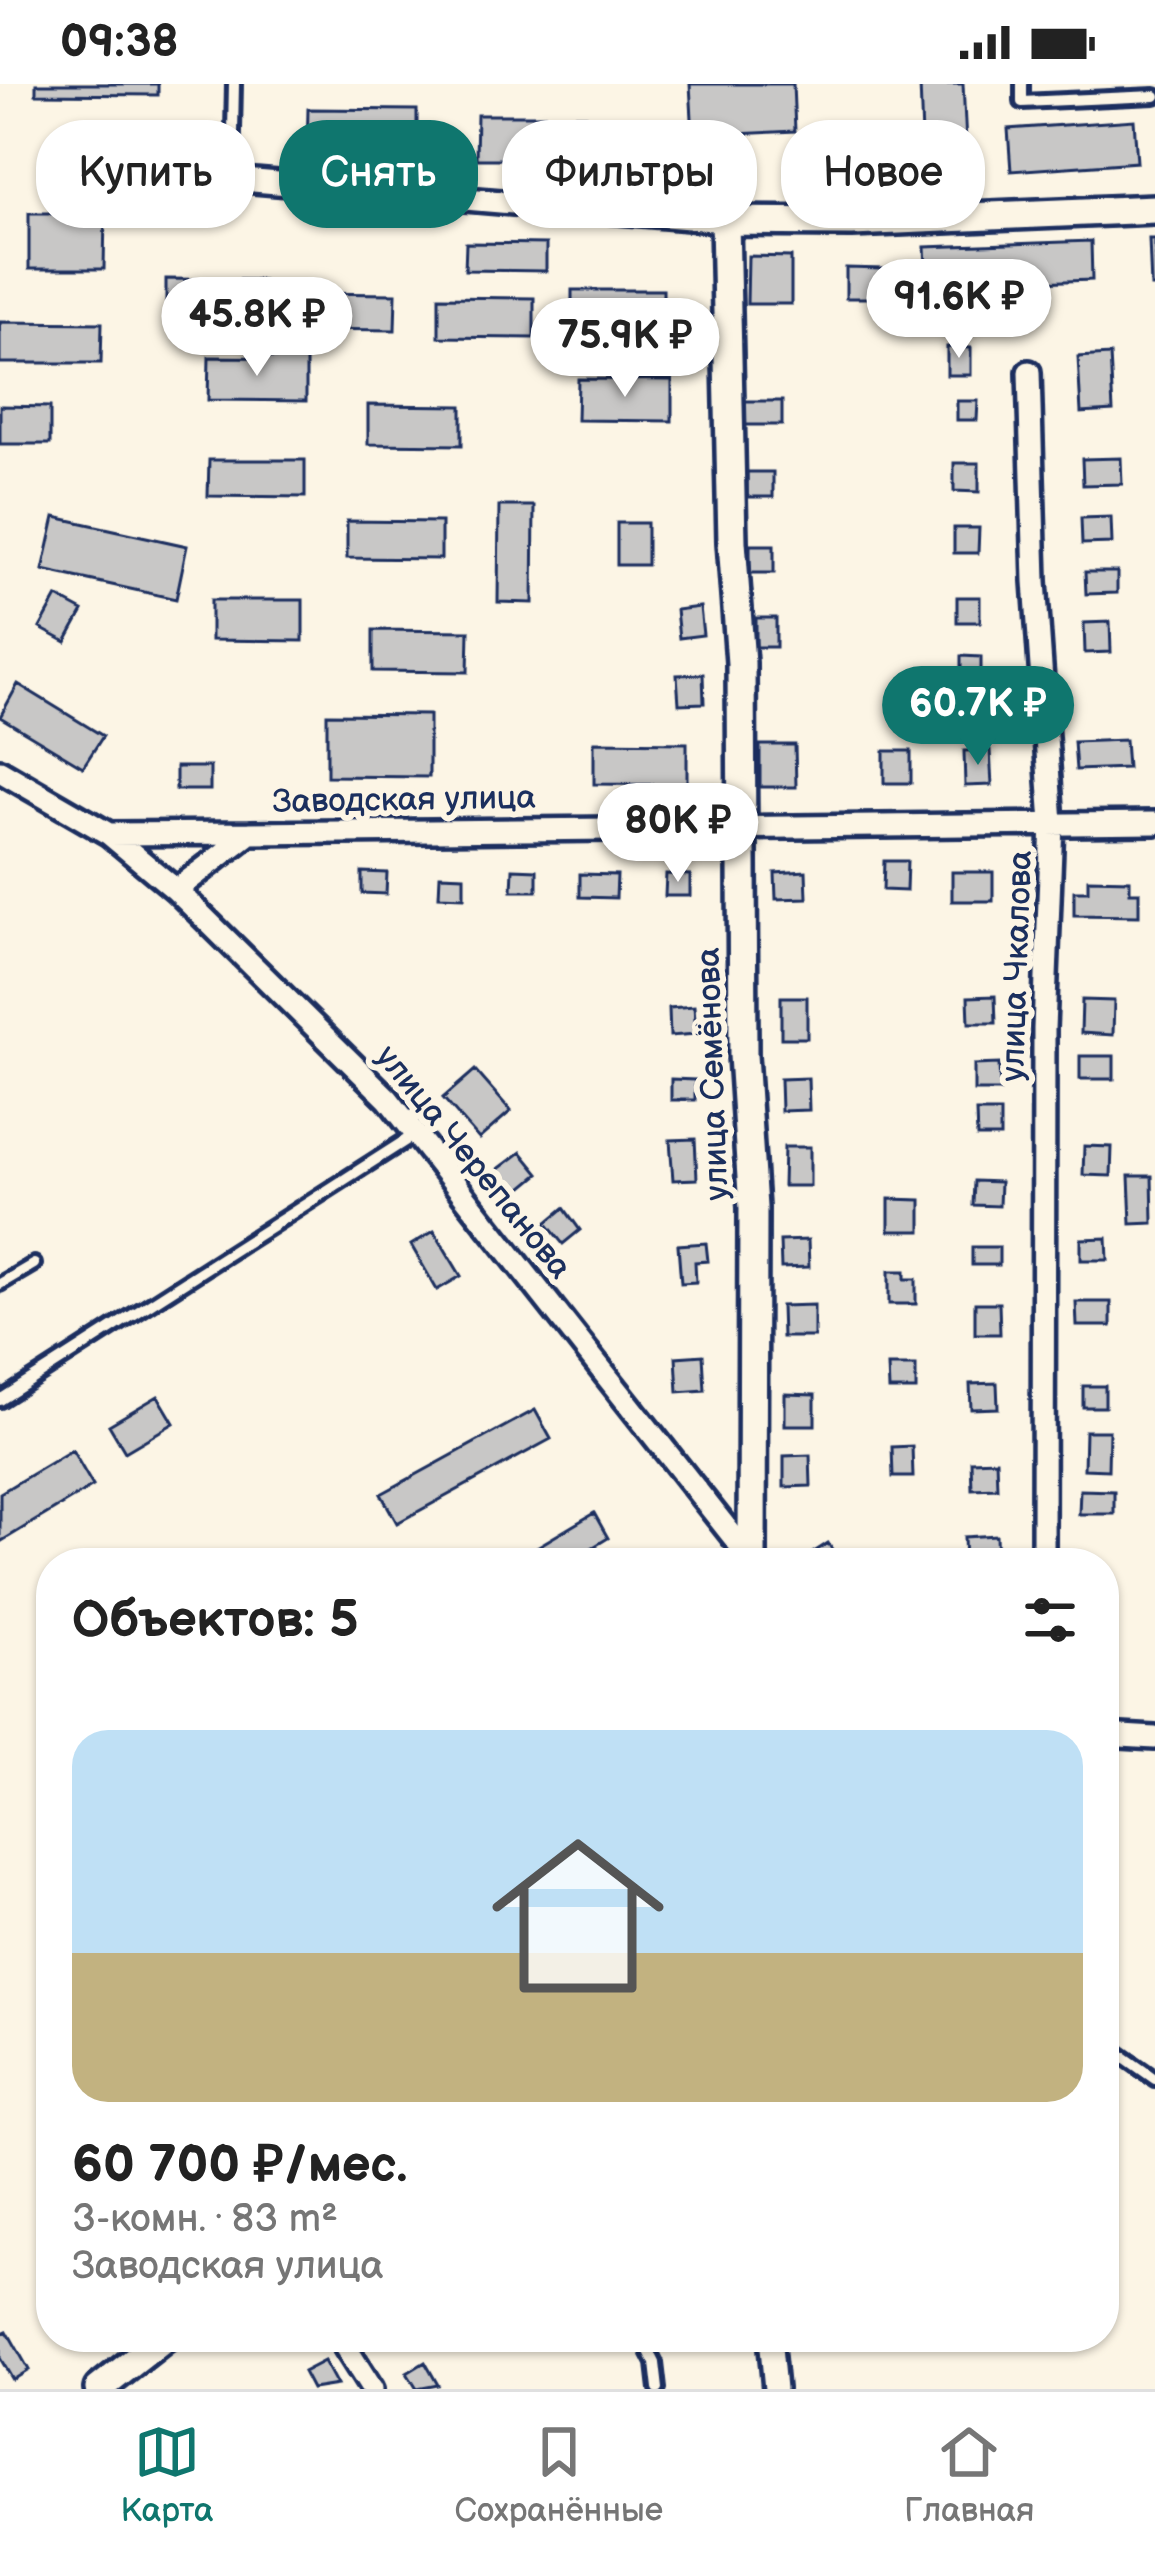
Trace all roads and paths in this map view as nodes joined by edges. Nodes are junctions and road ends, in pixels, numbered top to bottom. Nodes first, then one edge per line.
1 (234, 84) edge
2 (1022, 84) edge
3 (1155, 96) edge
4 (233, 120) edge
5 (255, 181) edge
6 (502, 202) edge
7 (1155, 209) edge
8 (757, 221) edge
9 (725, 228) edge
10 (1029, 372) dead end
11 (0, 771) edge
12 (1052, 823) junction
13 (1155, 824) edge
14 (739, 828) junction
15 (250, 833) junction
16 (109, 834) junction
17 (176, 890) junction
18 (417, 1133) junction
19 (34, 1264) dead end
20 (0, 1284) edge
21 (0, 1400) edge
22 (742, 1548) edge
23 (753, 1548) edge
24 (1043, 1548) edge
25 (1119, 1736) edge
26 (1155, 1738) edge
27 (1119, 2054) edge
28 (1155, 2079) edge
29 (146, 2352) edge
30 (349, 2352) edge
31 (650, 2352) edge
32 (772, 2352) edge
33 (99, 2389) edge
34 (372, 2389) edge
35 (658, 2389) edge
36 (776, 2389) edge

1 - 4 lane
2 - 3 lane
5 - 6 street
7 - 8 street
9 - 14 street, улица Семёнова
10 - 12 street, улица Чкалова
11 - 16 street
12 - 13 street, Заводская улица
12 - 14 street, Заводская улица
12 - 24 street, улица Чкалова
14 - 15 street, Заводская улица
14 - 23 street, улица Семёнова
15 - 16 street
15 - 17 street, Заводская улица
16 - 17 street, улица Черепанова
17 - 18 street, улица Черепанова
18 - 21 lane
18 - 22 street, улица Черепанова
19 - 20 lane
25 - 26 street
27 - 28 lane
29 - 33 street
30 - 34 street
31 - 35 lane
32 - 36 street

